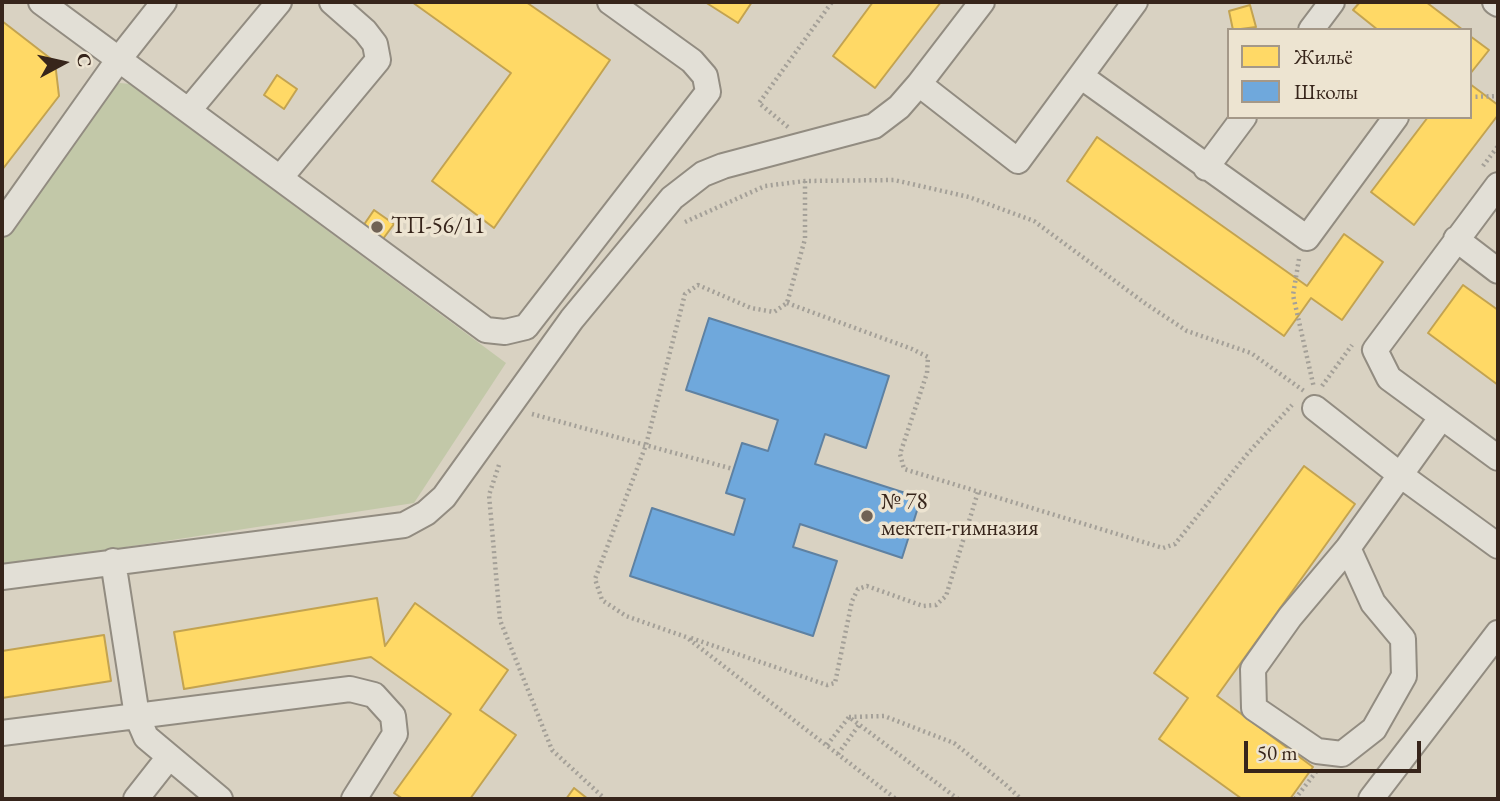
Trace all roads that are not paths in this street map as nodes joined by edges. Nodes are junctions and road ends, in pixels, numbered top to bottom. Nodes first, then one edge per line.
1 (41, 2) edge
2 (164, 2) edge
3 (279, 2) edge
4 (332, 2) edge
5 (610, 2) edge
6 (982, 2) edge
7 (1332, 2) edge
8 (1129, 4) edge
9 (1312, 28) edge
10 (120, 59) junction
11 (1082, 77) junction
12 (919, 83) junction
13 (189, 110) junction
14 (1243, 119) edge
15 (1395, 119) edge
16 (1206, 168) junction
17 (280, 178) junction
18 (1498, 185) edge
19 (2, 224) edge
20 (1456, 239) junction
21 (1498, 271) edge
22 (1310, 400) road end
23 (1441, 418) junction
24 (1498, 458) edge
25 (1399, 474) junction
26 (1498, 545) edge
27 (1348, 548) junction
28 (113, 561) junction
29 (2, 577) edge
30 (1498, 633) edge
31 (138, 716) junction
32 (2, 733) edge
33 (169, 757) junction
34 (136, 799) edge
35 (220, 799) edge
36 (354, 799) edge
37 (1371, 799) edge

1 - 10 lane
2 - 10 lane
3 - 13 lane
4 - 17 lane
5 - 17 lane
6 - 12 lane
7 - 9 lane
8 - 11 lane
10 - 13 lane
10 - 19 lane
11 - 12 lane
11 - 16 lane
12 - 28 lane
13 - 17 lane
14 - 16 lane
15 - 16 lane
18 - 20 lane
20 - 21 lane
20 - 23 lane
22 - 25 lane
23 - 24 lane
23 - 25 lane
25 - 26 lane
25 - 27 lane
27 - 27 lane
28 - 29 lane
28 - 31 lane
30 - 37 lane
31 - 32 lane
31 - 33 lane
31 - 36 lane
33 - 34 lane
33 - 35 lane

